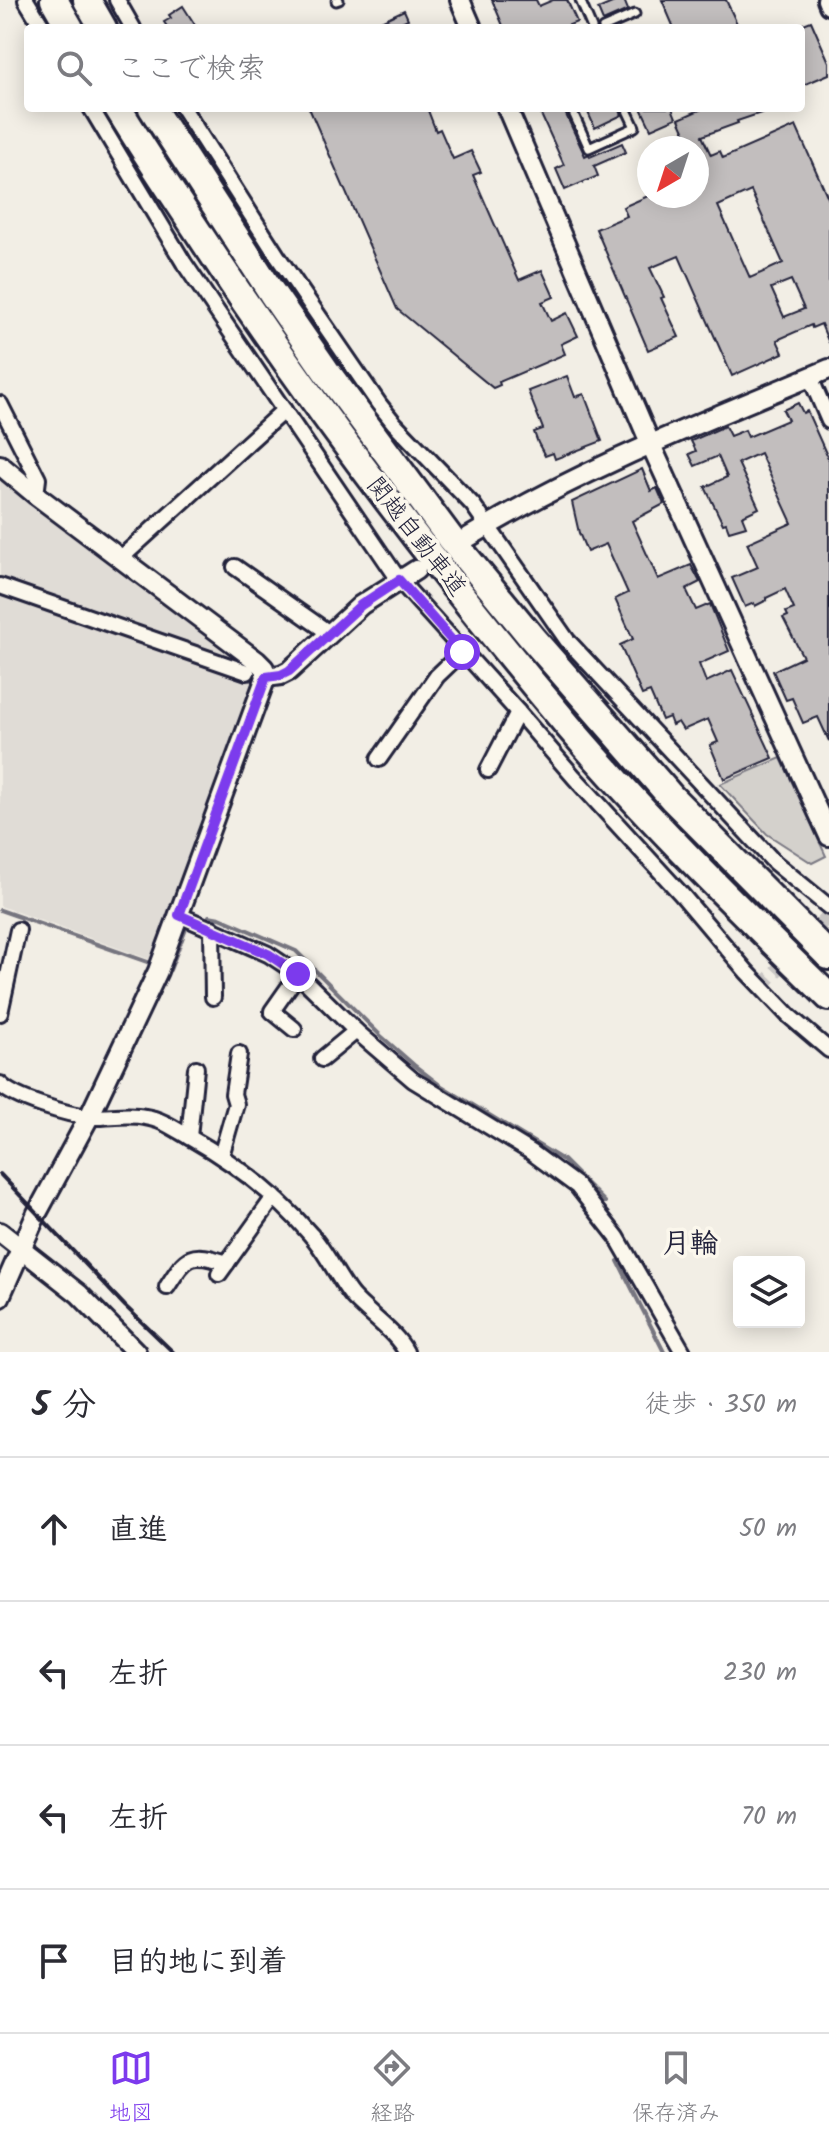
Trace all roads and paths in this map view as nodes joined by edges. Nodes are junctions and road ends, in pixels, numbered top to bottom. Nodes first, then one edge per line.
1 (26, 0) edge
2 (54, 0) edge
3 (87, 0) edge
4 (117, 0) edge
5 (460, 0) edge
6 (580, 0) edge
7 (635, 14) dead end
8 (41, 24) edge
9 (68, 24) edge
10 (101, 24) edge
11 (131, 24) edge
12 (470, 24) edge
13 (590, 24) edge
14 (612, 24) edge
15 (93, 112) edge
16 (121, 112) edge
17 (155, 112) edge
18 (186, 112) edge
19 (509, 112) edge
20 (573, 112) edge
21 (628, 112) edge
22 (829, 369) edge
23 (810, 377) junction
24 (0, 404) edge
25 (284, 410) junction
26 (829, 421) edge
27 (651, 445) junction
28 (0, 465) edge
29 (36, 495) junction
30 (488, 526) junction
31 (469, 537) dead end
32 (121, 558) junction
33 (235, 567) dead end
34 (416, 570) dead end
35 (399, 580) junction
36 (0, 586) edge
37 (329, 633) junction
38 (462, 652) junction
39 (247, 672) dead end
40 (266, 677) junction
41 (518, 712) junction
42 (379, 759) dead end
43 (488, 770) dead end
44 (829, 836) edge
45 (829, 907) edge
46 (179, 915) junction
47 (212, 928) junction
48 (18, 930) dead end
49 (829, 956) edge
50 (298, 974) junction
51 (213, 997) dead end
52 (829, 997) edge
53 (1, 1008) edge
54 (294, 1029) dead end
55 (356, 1031) junction
56 (829, 1050) edge
57 (239, 1054) dead end
58 (322, 1059) dead end
59 (196, 1068) dead end
60 (0, 1084) edge
61 (89, 1117) junction
62 (189, 1137) junction
63 (221, 1156) junction
64 (274, 1197) junction
65 (0, 1232) edge
66 (21, 1247) junction
67 (167, 1287) dead end
68 (0, 1297) edge
69 (136, 1352) edge
70 (406, 1352) edge
71 (683, 1352) edge

1 - 8 street
2 - 9 highway
3 - 10 highway
4 - 11 street
5 - 12 street
6 - 13 lane
7 - 14 lane
15 - 25 street
16 - 52 highway, 関越自動車道
17 - 49 highway, 関越自動車道
18 - 30 street
19 - 27 street
20 - 21 lane
22 - 23 street
23 - 26 street
23 - 27 street
24 - 29 street
25 - 32 street
25 - 35 street
27 - 30 street
27 - 44 street
28 - 29 street
29 - 32 street
30 - 31 street
30 - 45 street
32 - 40 street
33 - 37 street
34 - 35 street
35 - 37 street
35 - 38 street
36 - 39 street
37 - 40 street
38 - 41 street
38 - 42 street
40 - 46 street
41 - 43 street
41 - 56 street
46 - 47 street
46 - 61 street
47 - 50 street
47 - 51 street
48 - 53 street
50 - 54 street
50 - 55 street
55 - 58 street
55 - 71 street
57 - 63 street
59 - 62 street
60 - 61 street
61 - 62 street
61 - 66 street
62 - 63 street
63 - 64 street
64 - 67 street
64 - 70 street
65 - 66 street
66 - 68 street
66 - 69 street

